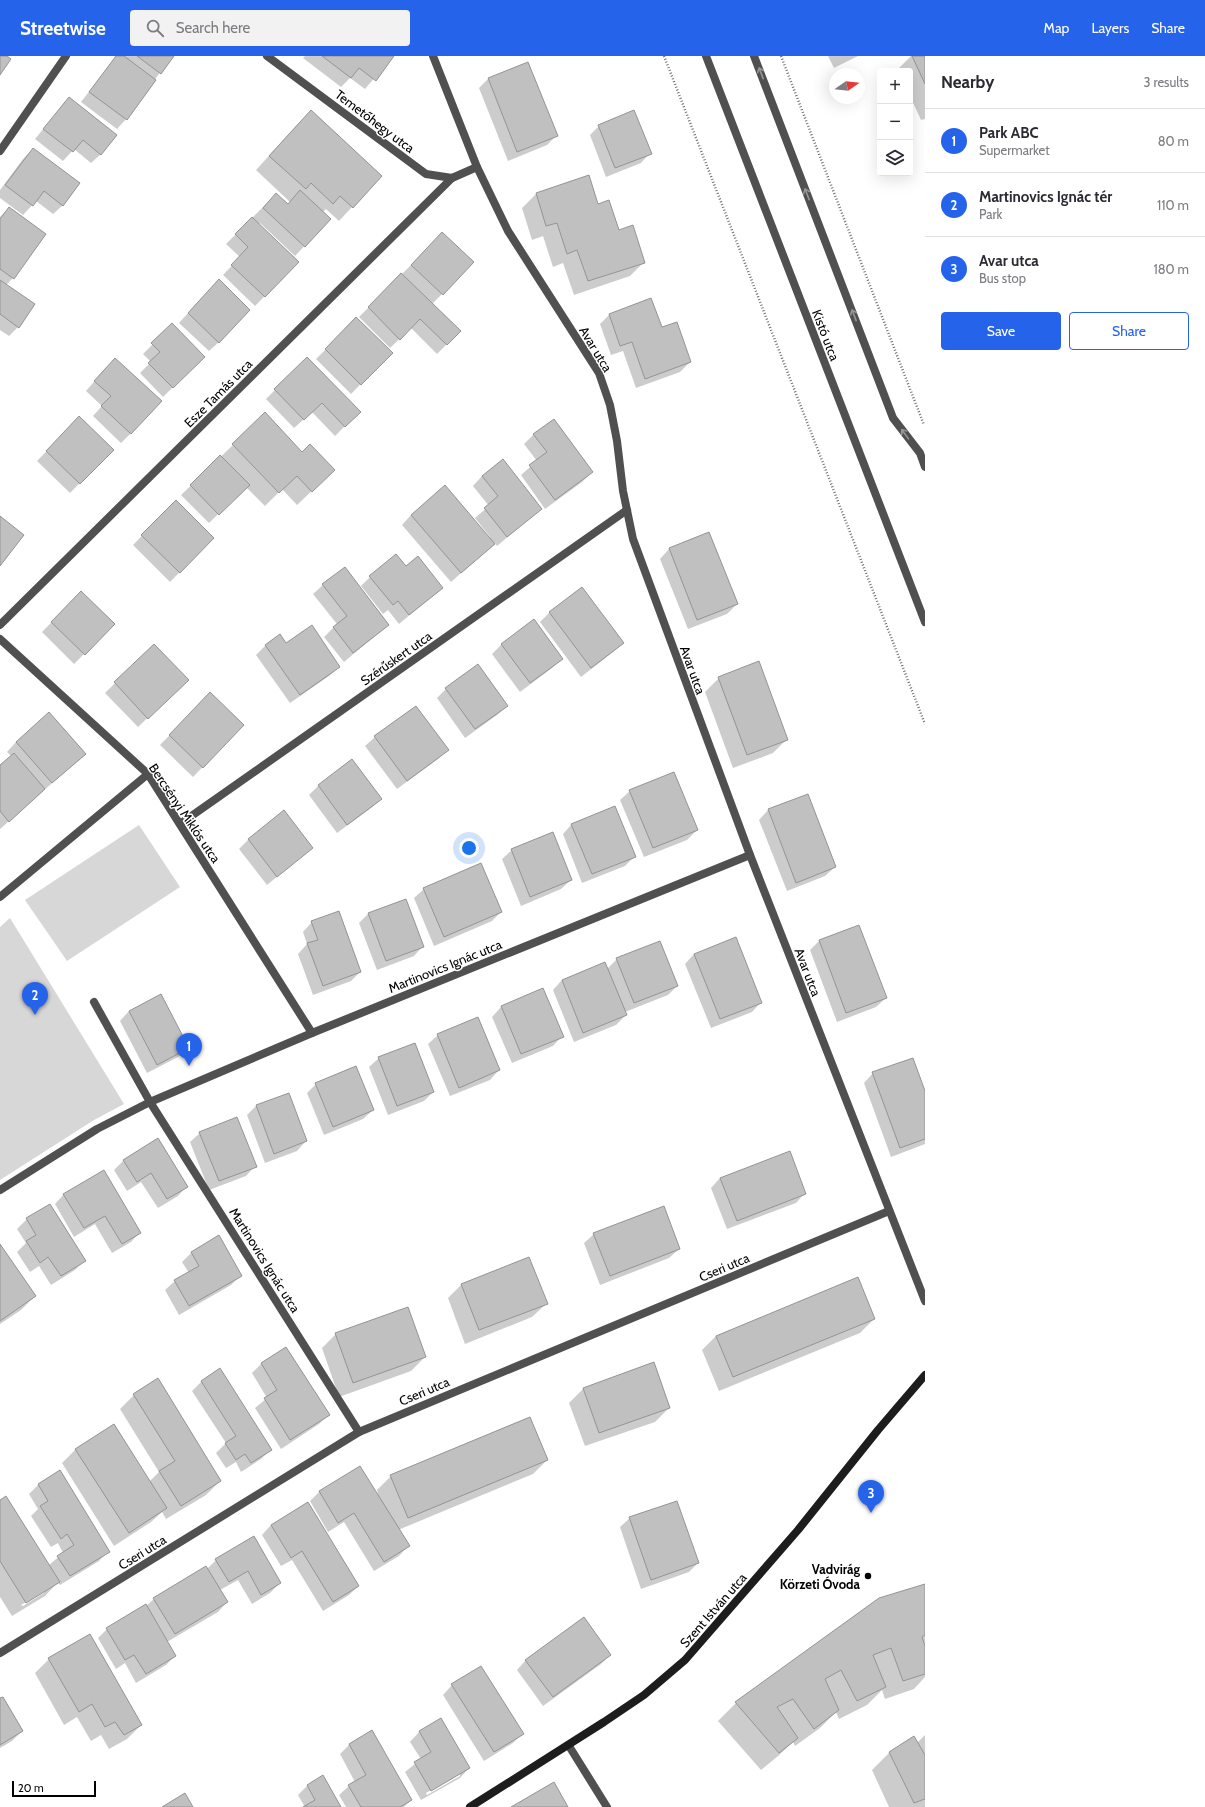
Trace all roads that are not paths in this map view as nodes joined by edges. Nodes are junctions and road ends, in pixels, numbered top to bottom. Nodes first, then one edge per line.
1 (66, 56) edge
2 (267, 56) edge
3 (433, 56) edge
4 (706, 56) edge
5 (754, 56) edge
6 (0, 151) edge
7 (477, 167) junction
8 (452, 178) junction
9 (925, 467) edge
10 (627, 510) junction
11 (925, 622) edge
12 (0, 625) edge
13 (0, 639) edge
14 (148, 774) junction
15 (180, 824) junction
16 (750, 855) junction
17 (0, 897) edge
18 (94, 1002) dead end
19 (312, 1033) junction
20 (150, 1102) junction
21 (0, 1190) edge
22 (889, 1211) junction
23 (925, 1301) edge
24 (925, 1374) edge
25 (359, 1432) junction
26 (0, 1653) edge
27 (569, 1746) junction
28 (470, 1807) edge
29 (607, 1807) edge

1 - 6 street
2 - 8 street, Temetőhegy utca
3 - 7 street, Avar utca
4 - 11 street, Kistó utca
9 -> 5 street
7 - 8 street
7 - 10 street, Avar utca
8 - 12 street, Esze Tamás utca
10 - 15 street, Szérűskert utca
10 - 16 street, Avar utca
13 - 14 street, Bercsényi Miklós utca
14 - 15 street, Bercsényi Miklós utca
14 - 17 street
15 - 19 street, Bercsényi Miklós utca
16 - 19 street, Martinovics Ignác utca
16 - 22 street, Avar utca
18 - 20 street, Martinovics Ignác utca
19 - 20 street, Martinovics Ignác utca
20 - 21 street
20 - 25 street, Martinovics Ignác utca
22 - 23 street, Avar utca
22 - 25 street, Cseri utca
24 - 27 street, Szent István utca
25 - 26 street, Cseri utca
27 - 28 street, Szent István utca
27 - 29 street

